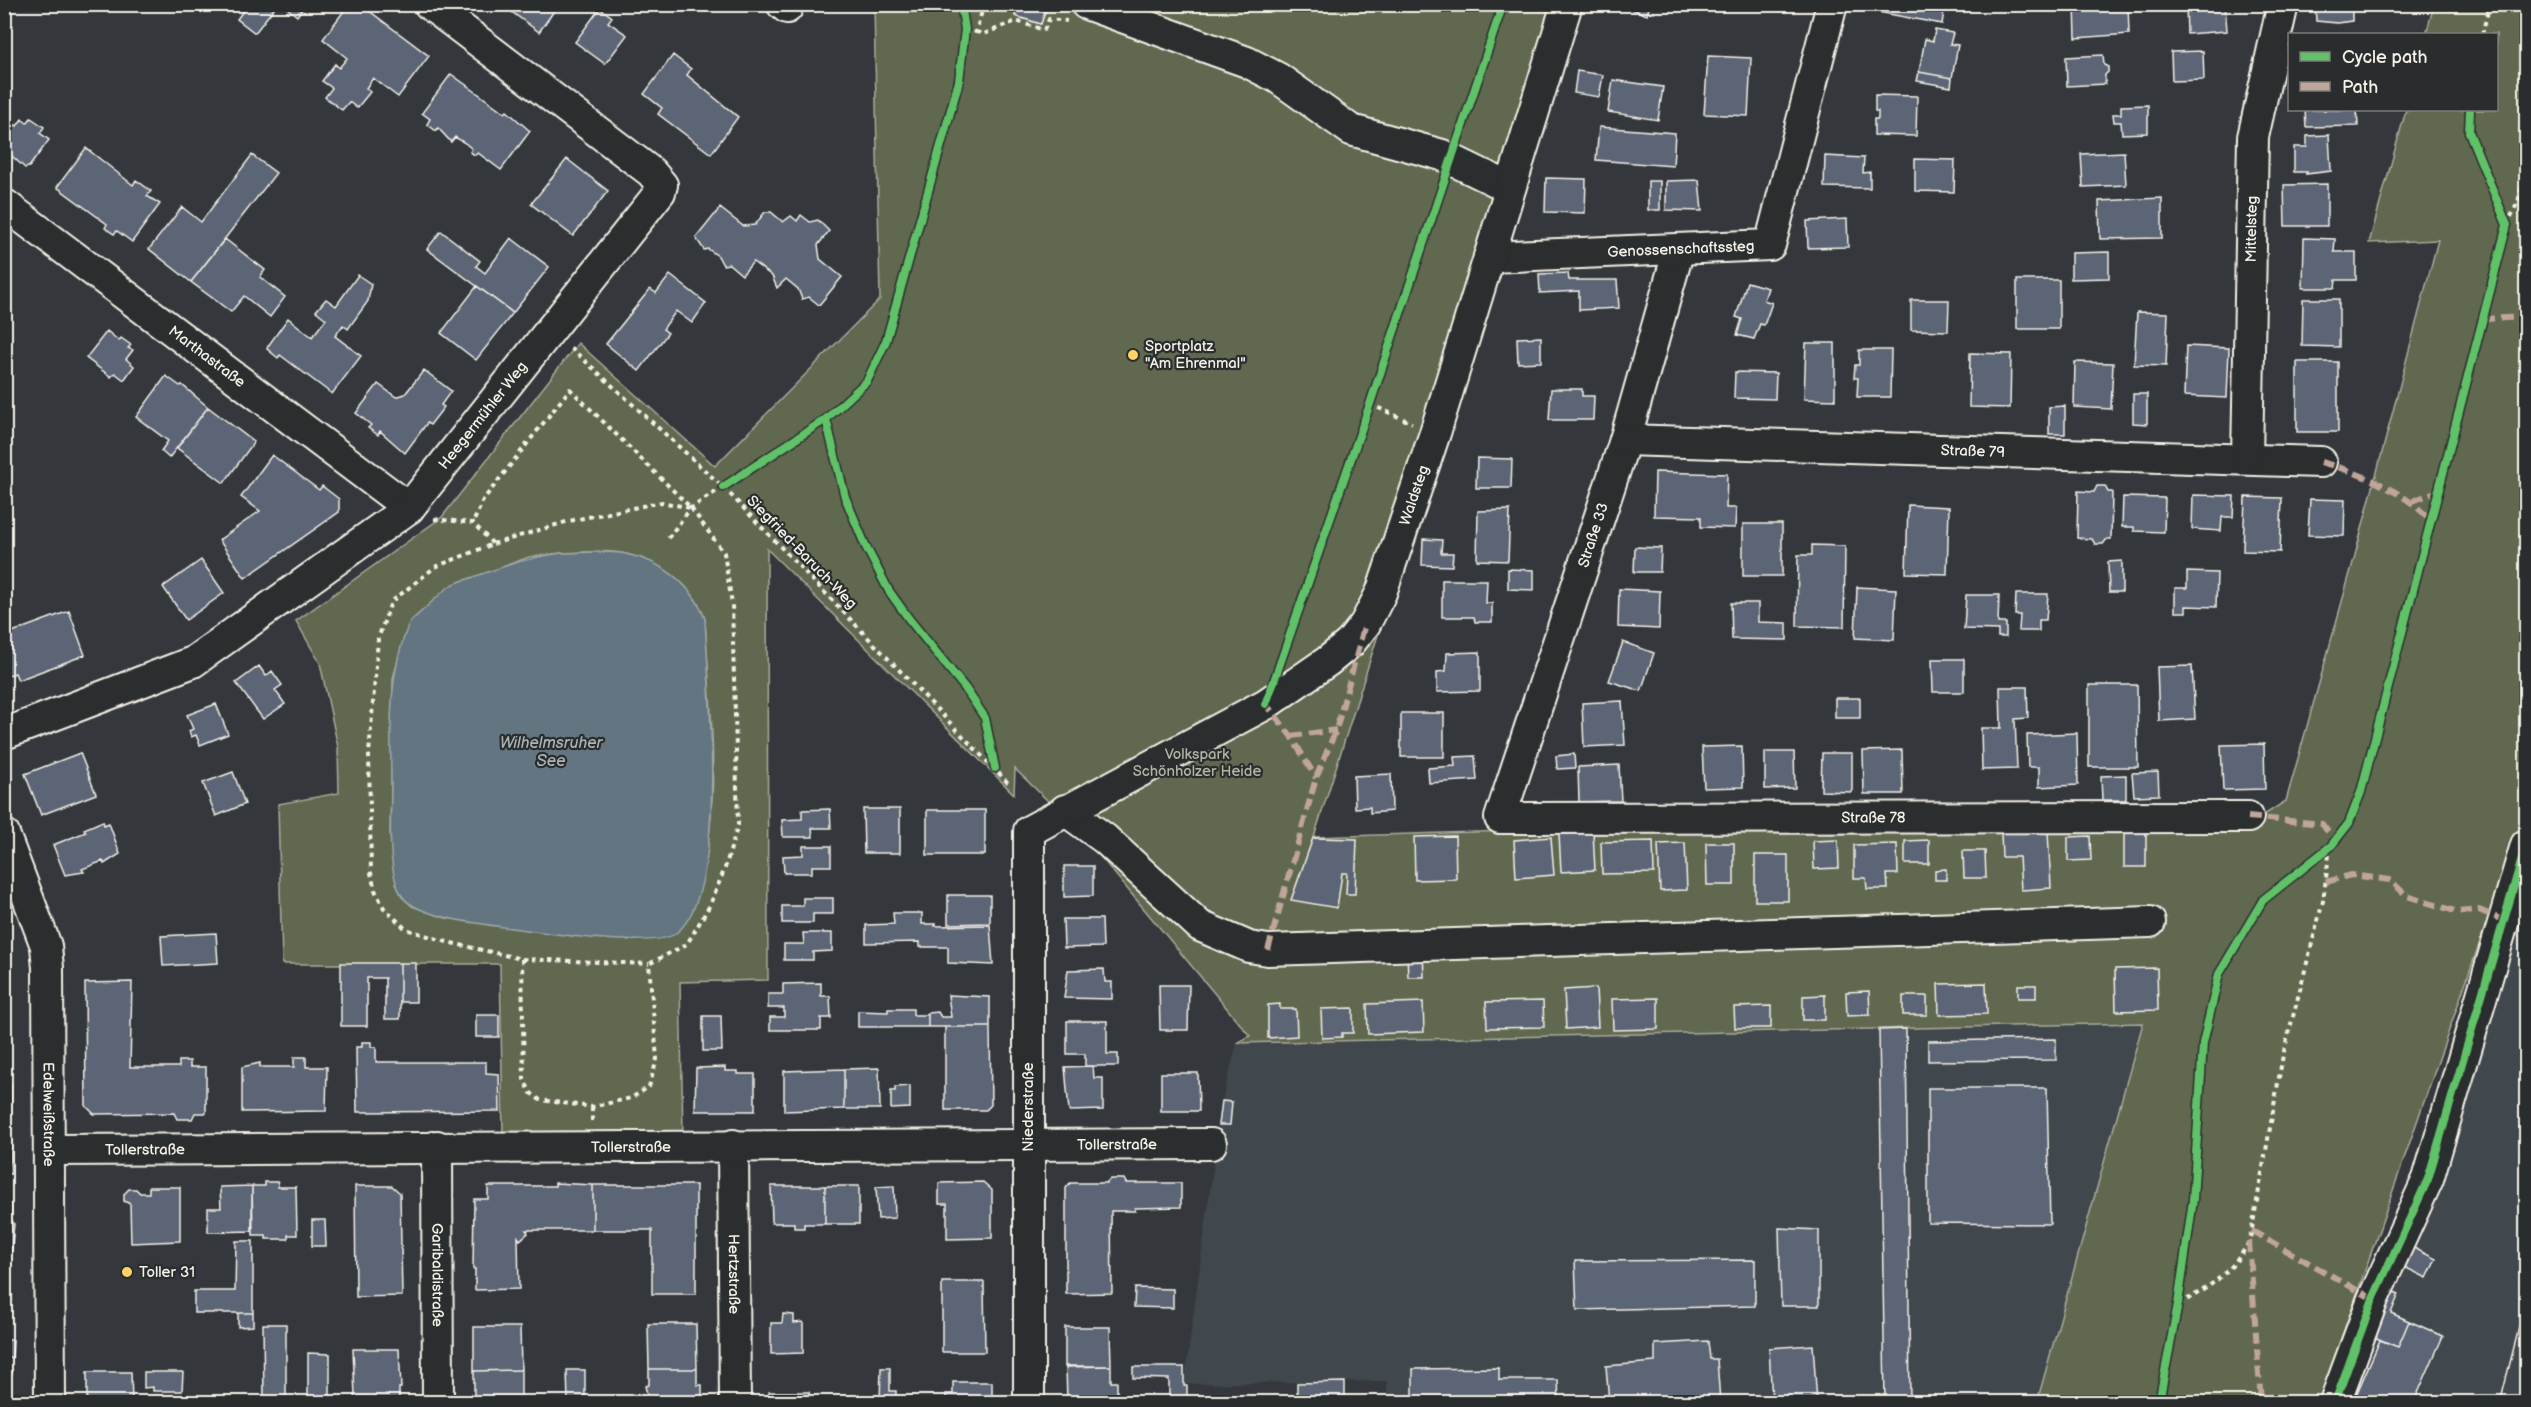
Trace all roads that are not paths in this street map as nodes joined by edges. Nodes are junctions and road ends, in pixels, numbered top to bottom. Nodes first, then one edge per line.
1 (429, 4) edge
2 (1567, 4) edge
3 (1832, 4) edge
4 (2283, 4) edge
5 (1081, 13) edge
6 (1510, 188) junction
7 (4, 204) edge
8 (1679, 249) junction
9 (1489, 257) junction
10 (1625, 440) junction
11 (2247, 459) junction
12 (2321, 462) dead end
13 (419, 513) junction
14 (4, 734) edge
15 (1056, 816) junction
16 (2248, 817) dead end
17 (1500, 818) joint
18 (4, 834) edge
19 (2526, 844) edge
20 (2150, 922) dead end
21 (1211, 1144) dead end
22 (733, 1145) junction
23 (1028, 1145) junction
24 (437, 1146) junction
25 (51, 1150) junction
26 (50, 1402) edge
27 (438, 1402) edge
28 (735, 1402) edge
29 (1029, 1402) edge
30 (2335, 1402) edge

1 - 13 street, Heegermühler Weg
2 - 6 street, Waldsteg
3 - 8 street, Genossenschaftssteg
4 - 11 street, Mittelsteg
5 - 6 street
6 - 9 street, Waldsteg
7 - 13 street, Marthastraße
8 - 9 street, Genossenschaftssteg
8 - 10 street, Straße 33
9 - 15 street, Waldsteg
10 - 11 street, Straße 79
10 - 17 street, Straße 33
11 - 12 street, Straße 79
13 - 14 street, Heegermühler Weg
15 - 20 street
15 - 23 street, Niederstraße
16 - 17 street, Straße 78
18 - 25 street, Edelweißstraße
19 - 30 street
21 - 23 street, Tollerstraße
22 - 23 street, Tollerstraße
22 - 24 street, Tollerstraße
22 - 28 street, Hertzstraße
23 - 29 street, Niederstraße
24 - 25 street, Tollerstraße
24 - 27 street, Garibaldistraße
25 - 26 street, Edelweißstraße

